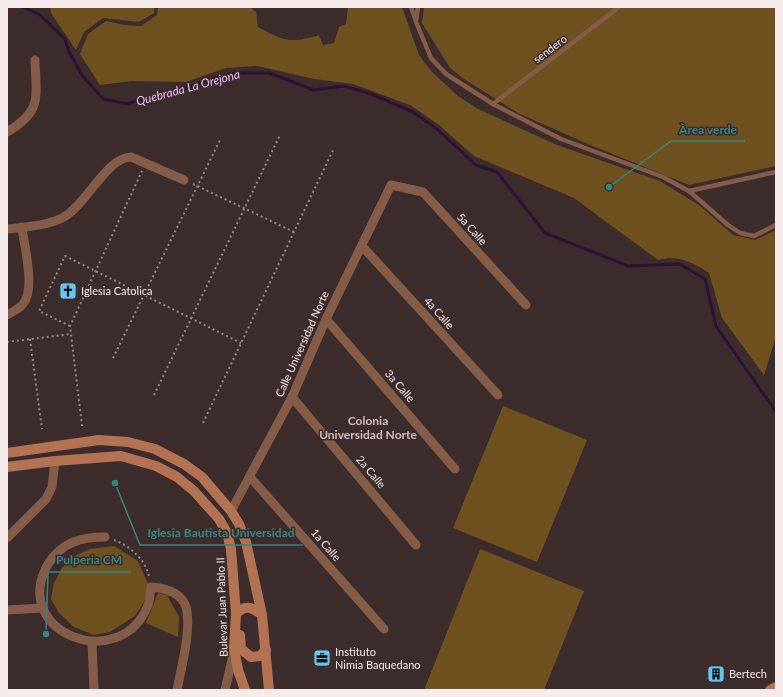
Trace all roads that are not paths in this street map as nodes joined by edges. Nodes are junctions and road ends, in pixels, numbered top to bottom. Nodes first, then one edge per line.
1 (411, 7) edge
2 (418, 7) edge
3 (619, 7) edge
4 (416, 22) junction
5 (35, 60) dead end
6 (492, 104) junction
7 (7, 132) edge
8 (776, 172) edge
9 (184, 180) road end
10 (391, 185) joint
11 (689, 191) junction
12 (776, 225) edge
13 (22, 227) junction
14 (7, 229) edge
15 (362, 246) junction
16 (526, 305) dead end
17 (7, 315) edge
18 (326, 319) junction
19 (498, 395) dead end
20 (292, 397) junction
21 (7, 453) edge
22 (55, 461) junction
23 (7, 467) edge
24 (455, 469) dead end
25 (250, 477) junction
26 (231, 511) junction
27 (105, 537) road end
28 (7, 538) edge
29 (416, 545) dead end
30 (42, 608) junction
31 (7, 610) edge
32 (236, 614) junction
33 (262, 615) junction
34 (235, 627) junction
35 (384, 629) dead end
36 (92, 642) junction
37 (234, 648) junction
38 (266, 650) junction
39 (776, 687) edge
40 (94, 690) edge
41 (177, 690) edge
42 (226, 690) edge
43 (245, 690) edge
44 (268, 690) edge
45 (770, 690) edge

1 - 4 lane
2 - 4 lane
3 - 6 lane, sendero
4 - 6 lane
5 - 7 street
6 - 11 lane
8 - 11 lane
9 - 13 street
10 - 15 street, Calle Universidad Norte
10 - 16 street, 5a Calle
11 - 12 lane
13 - 14 street
13 - 17 street
15 - 18 street, Calle Universidad Norte
15 - 19 street, 4a Calle
18 - 20 street, Calle Universidad Norte
18 - 24 street, 3a Calle
20 - 25 street, Calle Universidad Norte
20 - 29 street, 2a Calle
21 - 26 main road
22 - 23 main road, Bulevar Juan Pablo II
22 - 28 street
22 - 32 main road, Bulevar Juan Pablo II
25 - 26 street, Calle Universidad Norte
25 - 35 street, 1a Calle
26 - 33 main road
27 - 30 street
30 - 31 street
30 - 36 street
32 - 33 main road
32 - 34 main road, Bulevar Juan Pablo II
33 - 38 main road
34 - 37 main road, Bulevar Juan Pablo II
34 - 38 main road
36 - 40 street
36 - 41 street
37 - 42 street
37 - 43 main road, Bulevar Juan Pablo II
38 - 44 main road
39 - 45 main road

